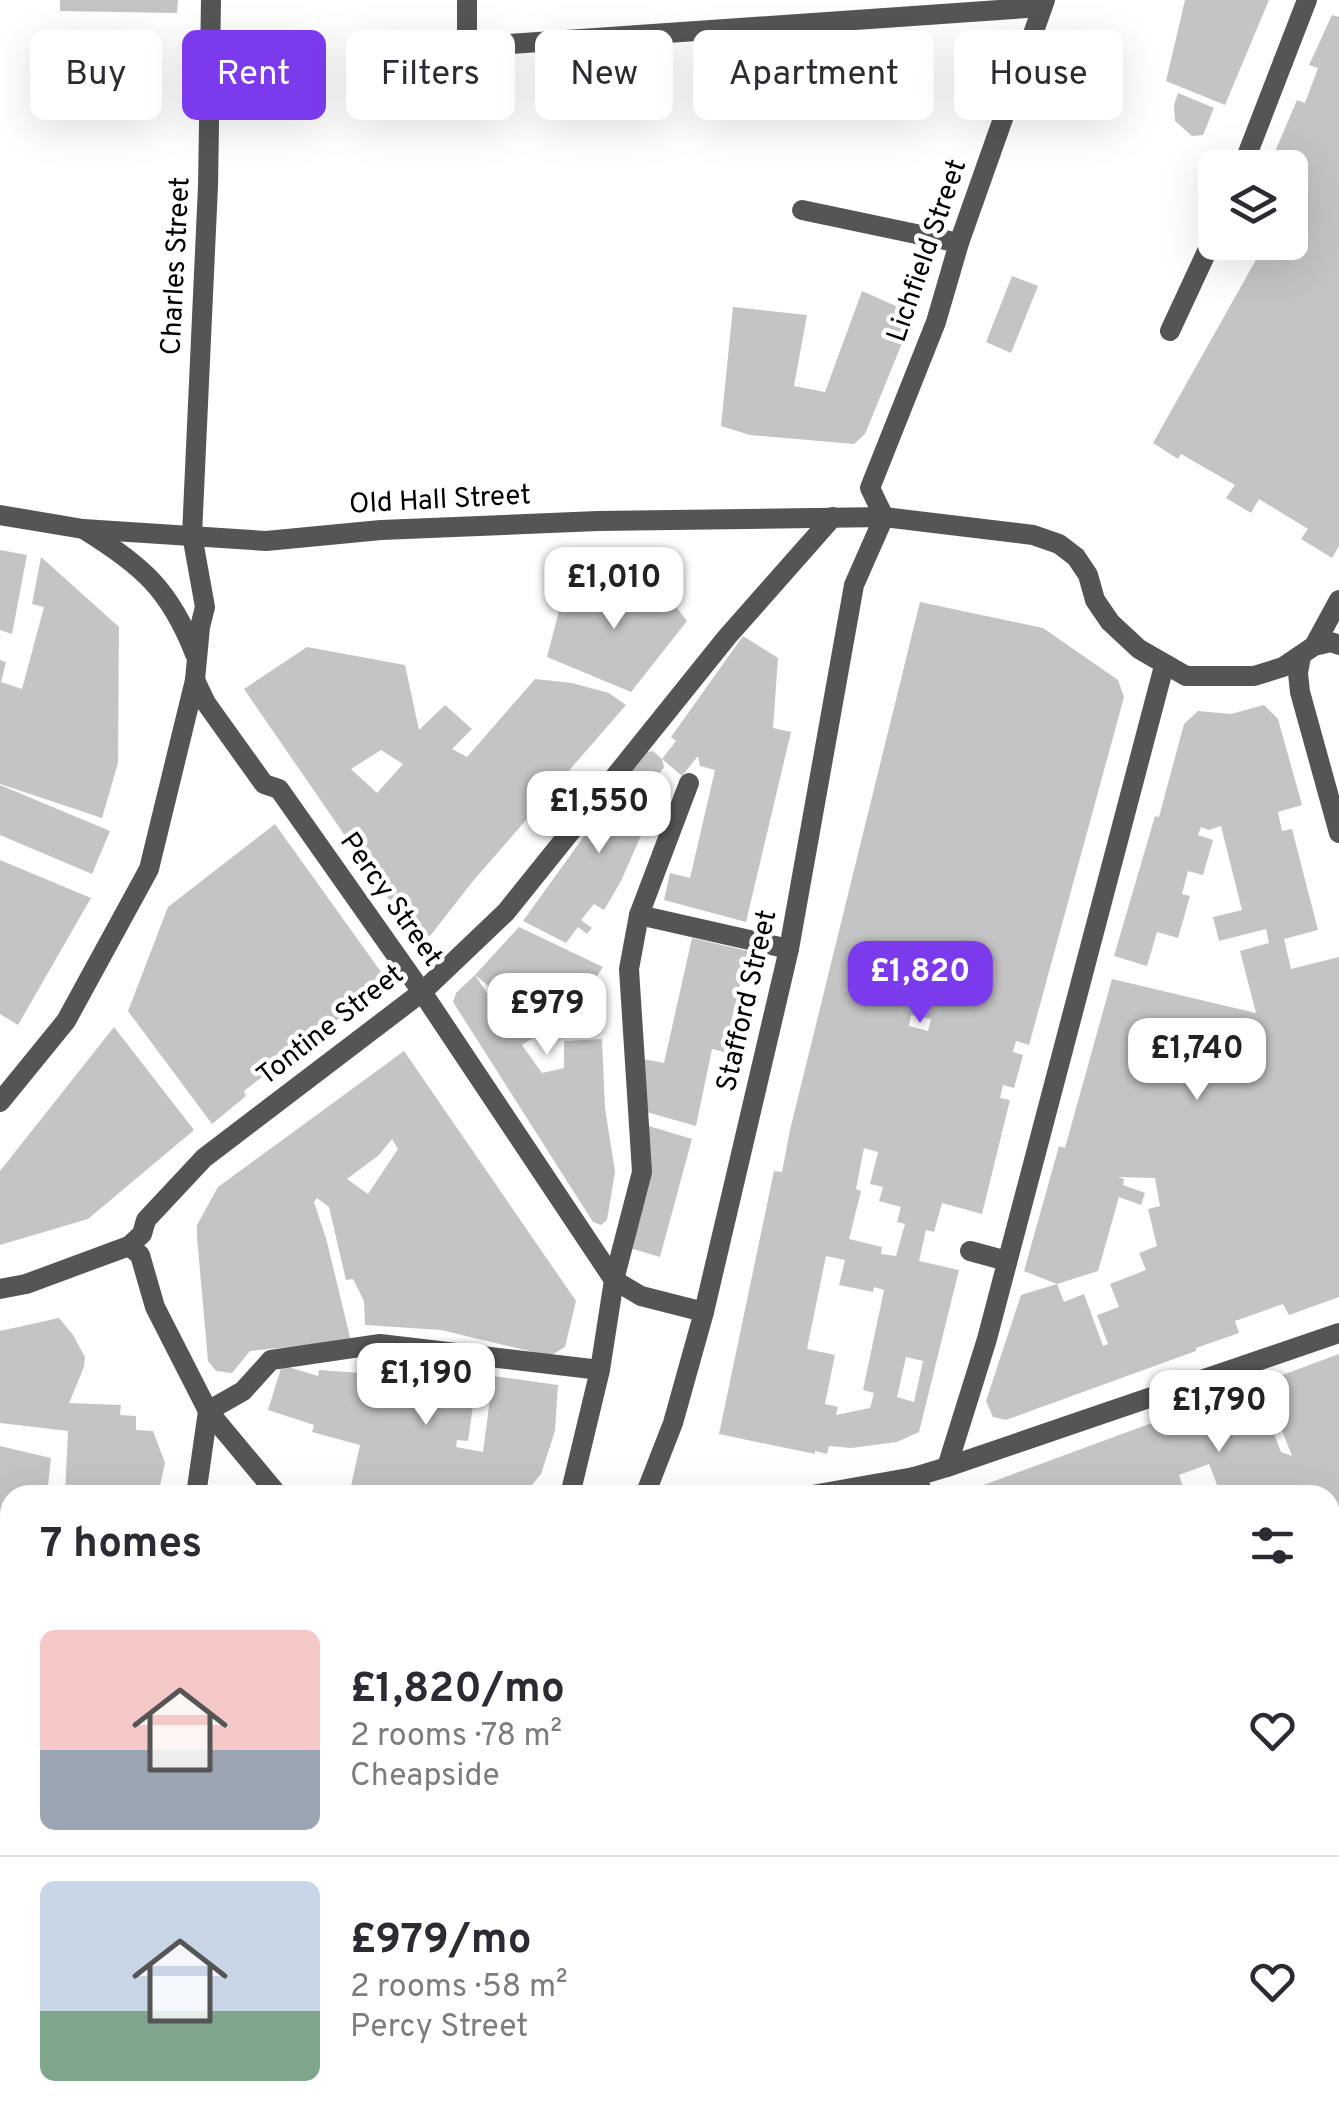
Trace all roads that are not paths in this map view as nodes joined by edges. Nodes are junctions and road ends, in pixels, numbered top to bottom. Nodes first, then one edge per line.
1 (211, 0) edge
2 (466, 0) edge
3 (1307, 0) edge
4 (1044, 3) edge
5 (1249, 150) edge
6 (802, 210) dead end
7 (959, 243) junction
8 (1203, 260) edge
9 (1170, 331) dead end
10 (0, 515) edge
11 (884, 516) junction
12 (833, 517) junction
13 (83, 529) junction
14 (192, 535) junction
15 (1339, 600) edge
16 (1339, 645) edge
17 (1308, 651) junction
18 (196, 656) junction
19 (1164, 666) junction
20 (194, 680) junction
21 (689, 783) dead end
22 (1339, 833) edge
23 (638, 916) junction
24 (790, 949) junction
25 (422, 992) junction
26 (0, 1102) edge
27 (129, 1246) junction
28 (970, 1251) dead end
29 (1006, 1261) junction
30 (614, 1280) junction
31 (0, 1290) edge
32 (704, 1312) junction
33 (1339, 1333) edge
34 (600, 1370) junction
35 (208, 1411) junction
36 (947, 1468) junction
37 (197, 1485) edge
38 (270, 1485) edge
39 (572, 1485) edge
40 (649, 1485) edge
41 (921, 1485) edge

1 - 14 street, Charles Street
2 - 4 street
3 - 5 street
4 - 7 street, Lichfield Street
6 - 7 street
7 - 11 street, Lichfield Street
8 - 9 street
10 - 13 street, Old Hall Street
11 - 12 street, Old Hall Street
11 - 19 street, Old Hall Street
11 - 24 street, Stafford Street
12 - 14 street, Old Hall Street
12 - 25 street, Tontine Street
13 - 14 street, Old Hall Street
13 - 18 street
14 - 18 street, Charles Street
15 - 17 street
16 - 17 street
17 - 19 street
17 - 22 street
18 - 20 street, Charles Street
19 - 29 street
20 - 25 street, Percy Street
20 - 26 street, Charles Street
21 - 23 street
23 - 24 street
23 - 30 street
24 - 32 street, Stafford Street
25 - 27 street, Tontine Street
25 - 30 street, Percy Street
27 - 31 street
27 - 35 street
28 - 29 street
29 - 36 street
30 - 32 street
30 - 34 street
32 - 40 street, Stafford Street
33 - 36 street
34 - 35 street
34 - 39 street
35 - 37 street
35 - 38 street
36 - 41 street

